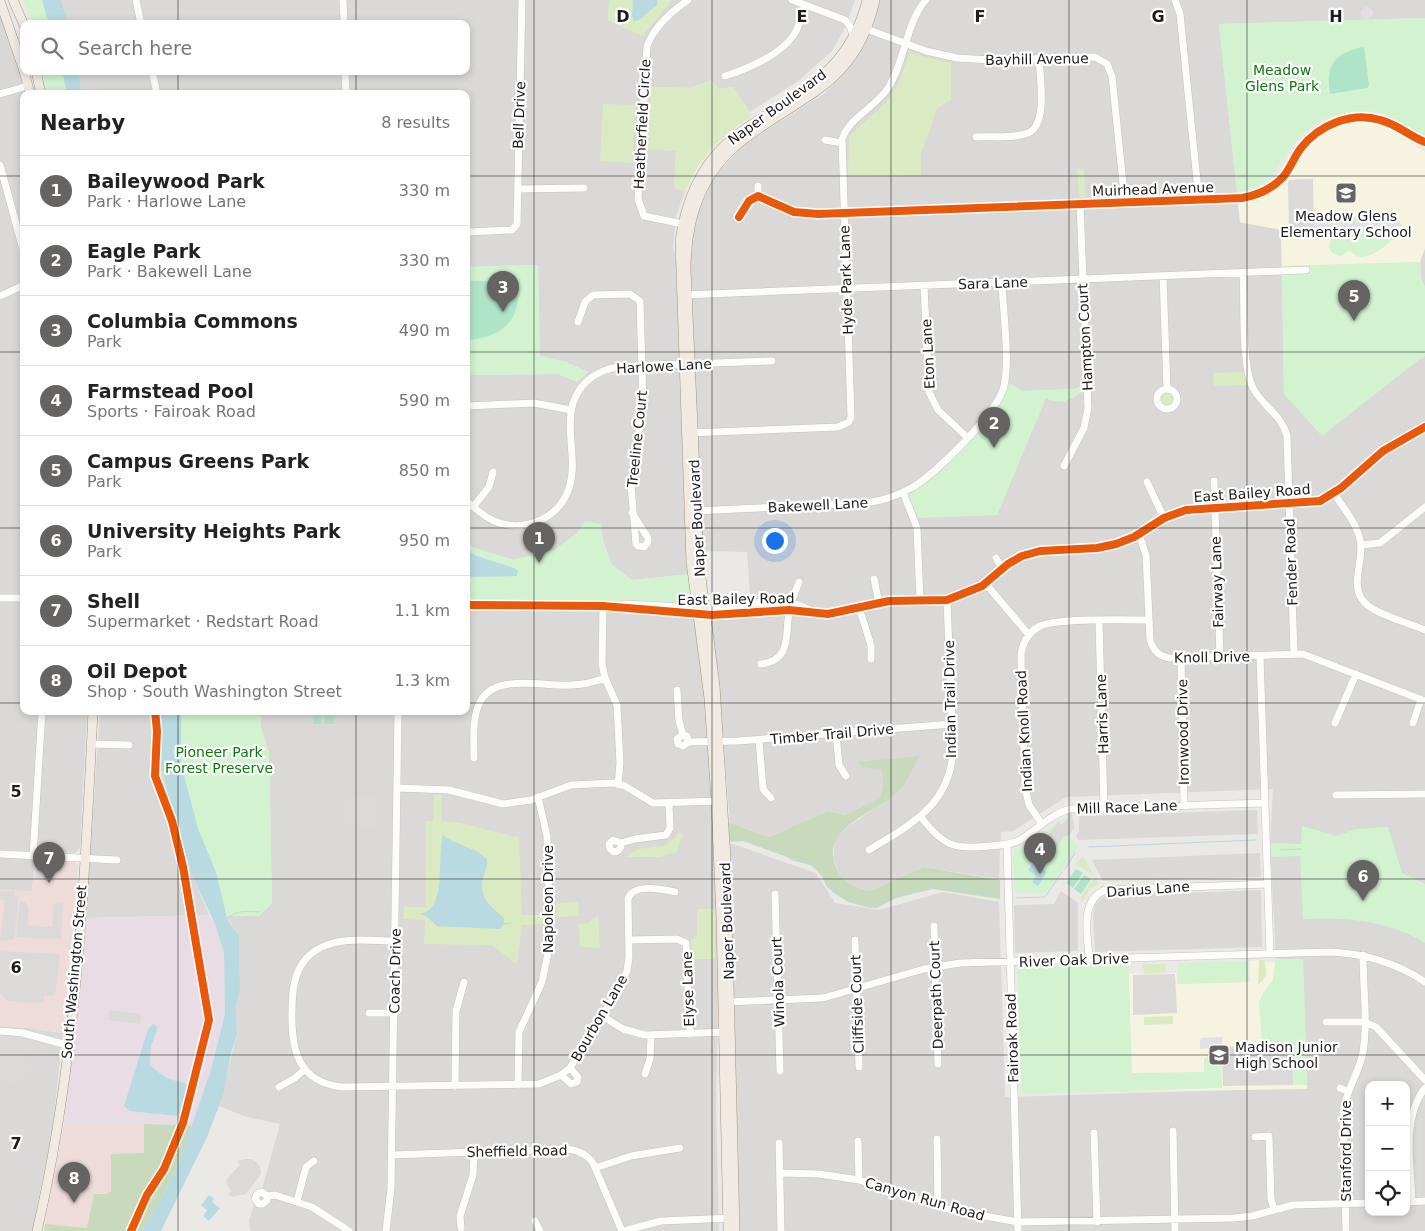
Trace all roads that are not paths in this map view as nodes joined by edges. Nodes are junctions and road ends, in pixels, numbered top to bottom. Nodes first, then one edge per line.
1 (13, 0) edge
2 (136, 0) edge
3 (343, 0) edge
4 (522, 0) edge
5 (688, 0) edge
6 (792, 0) edge
7 (867, 0) edge
8 (875, 0) edge
9 (926, 0) edge
10 (1175, 0) edge
11 (0, 1) edge
12 (805, 5) junction
13 (862, 16) junction
14 (22, 20) edge
15 (140, 20) edge
16 (344, 20) edge
17 (845, 20) junction
18 (862, 28) junction
19 (854, 37) junction
20 (907, 45) junction
21 (1110, 55) dead end
22 (20, 59) edge
23 (1039, 59) junction
24 (1105, 62) junction
25 (25, 75) edge
26 (37, 75) edge
27 (153, 75) edge
28 (345, 75) edge
29 (725, 76) dead end
30 (29, 90) edge
31 (40, 90) edge
32 (157, 90) edge
33 (346, 90) edge
34 (20, 91) edge
35 (0, 94) edge
36 (976, 137) dead end
37 (825, 140) dead end
38 (1425, 142) edge
39 (842, 143) junction
40 (0, 166) edge
41 (758, 186) dead end
42 (584, 188) dead end
43 (518, 189) junction
44 (757, 196) junction
45 (1199, 200) junction
46 (1080, 203) junction
47 (1126, 203) junction
48 (844, 213) junction
49 (739, 217) dead end
50 (686, 225) junction
51 (470, 232) edge
52 (20, 238) edge
53 (1306, 270) dead end
54 (1243, 273) junction
55 (1163, 276) junction
56 (1082, 280) junction
57 (1002, 283) junction
58 (924, 286) junction
59 (20, 287) edge
60 (846, 289) junction
61 (684, 295) junction
62 (0, 296) edge
63 (578, 322) dead end
64 (772, 361) dead end
65 (687, 364) junction
66 (642, 366) junction
67 (1167, 389) dead end
68 (470, 406) edge
69 (571, 410) junction
70 (1425, 427) edge
71 (689, 433) junction
72 (967, 436) junction
73 (1064, 466) dead end
74 (493, 472) dead end
75 (1214, 481) dead end
76 (1147, 482) dead end
77 (903, 492) junction
78 (1334, 494) junction
79 (470, 504) edge
80 (1289, 504) junction
81 (1425, 506) edge
82 (474, 507) junction
83 (1215, 507) junction
84 (692, 511) junction
85 (632, 513) dead end
86 (1164, 518) junction
87 (1139, 534) junction
88 (1361, 545) junction
89 (996, 558) dead end
90 (1002, 568) junction
91 (874, 579) dead end
92 (799, 582) dead end
93 (986, 584) junction
94 (0, 598) edge
95 (20, 598) edge
96 (920, 600) junction
97 (947, 600) junction
98 (879, 603) junction
99 (470, 605) edge
100 (603, 606) junction
101 (790, 607) junction
102 (859, 608) junction
103 (701, 610) junction
104 (1149, 620) junction
105 (1099, 621) junction
106 (1425, 630) edge
107 (1029, 635) junction
108 (1294, 654) junction
109 (1260, 656) junction
110 (1220, 657) junction
111 (1181, 658) junction
112 (871, 659) dead end
113 (761, 664) dead end
114 (1356, 674) junction
115 (605, 678) junction
116 (676, 690) dead end
117 (1423, 700) edge
118 (42, 715) edge
119 (93, 715) edge
120 (398, 715) edge
121 (1336, 723) dead end
122 (1413, 723) dead end
123 (952, 724) junction
124 (836, 734) junction
125 (759, 740) junction
126 (715, 742) junction
127 (92, 744) junction
128 (129, 745) dead end
129 (474, 758) dead end
130 (846, 776) dead end
131 (618, 784) junction
132 (397, 788) junction
133 (1425, 794) edge
134 (1336, 795) dead end
135 (538, 797) junction
136 (770, 798) dead end
137 (719, 801) junction
138 (669, 803) junction
139 (1265, 803) junction
140 (1184, 805) junction
141 (1104, 808) junction
142 (922, 816) junction
143 (1042, 824) junction
144 (621, 843) dead end
145 (1007, 845) junction
146 (869, 850) dead end
147 (0, 854) edge
148 (33, 856) junction
149 (85, 858) junction
150 (117, 860) dead end
151 (1268, 884) junction
152 (675, 892) dead end
153 (775, 894) dead end
154 (934, 926) dead end
155 (629, 940) junction
156 (855, 940) dead end
157 (395, 941) junction
158 (1270, 954) junction
159 (1363, 955) junction
160 (1089, 959) junction
161 (1010, 962) junction
162 (935, 967) junction
163 (464, 982) dead end
164 (1425, 982) edge
165 (858, 990) junction
166 (778, 1001) junction
167 (726, 1002) junction
168 (369, 1013) dead end
169 (394, 1013) junction
170 (602, 1016) junction
171 (1326, 1022) dead end
172 (1364, 1022) junction
173 (0, 1031) edge
174 (727, 1032) junction
175 (690, 1034) junction
176 (651, 1035) junction
177 (68, 1045) junction
178 (938, 1064) dead end
179 (859, 1067) dead end
180 (570, 1068) junction
181 (305, 1069) junction
182 (780, 1071) dead end
183 (645, 1074) dead end
184 (561, 1076) junction
185 (1425, 1080) edge
186 (518, 1085) junction
187 (393, 1086) junction
188 (455, 1086) junction
189 (279, 1087) dead end
190 (1425, 1088) edge
191 (1172, 1131) dead end
192 (1094, 1133) dead end
193 (1255, 1137) dead end
194 (937, 1139) dead end
195 (858, 1141) dead end
196 (779, 1143) dead end
197 (680, 1148) dead end
198 (474, 1152) junction
199 (392, 1155) junction
200 (314, 1161) dead end
201 (595, 1168) junction
202 (1410, 1171) edge
203 (780, 1173) junction
204 (859, 1180) junction
205 (267, 1196) dead end
206 (296, 1201) junction
207 (1425, 1201) edge
208 (1410, 1202) edge
209 (1346, 1203) junction
210 (1365, 1203) edge
211 (938, 1206) junction
212 (1274, 1209) junction
213 (731, 1218) junction
214 (1175, 1220) junction
215 (535, 1221) dead end
216 (1018, 1222) junction
217 (1097, 1222) junction
218 (461, 1228) dead end
219 (37, 1231) edge
220 (350, 1231) edge
221 (386, 1231) edge
222 (540, 1231) edge
223 (623, 1231) edge
224 (728, 1231) edge
225 (735, 1231) edge
226 (781, 1231) edge
227 (1018, 1231) edge
228 (1175, 1231) edge
229 (1346, 1231) edge

1 - 14 main road
2 - 15 street
3 - 16 street
4 - 43 street, Bell Drive
5 - 50 street, Heatherfield Circle
6 - 12 street
7 - 13 main road, Naper Boulevard
8 - 18 main road, Naper Boulevard
9 - 20 street
10 - 45 street
11 - 22 main road
12 - 17 street
12 - 29 street
13 - 17 street
13 - 18 main road, Naper Boulevard
17 - 19 street
18 - 19 main road, Naper Boulevard
18 - 20 street, Bayhill Avenue
18 - 50 main road, Naper Boulevard
19 - 50 main road, Naper Boulevard
20 - 23 street, Bayhill Avenue
20 - 39 street
21 - 24 street
23 - 24 street, Bayhill Avenue
23 - 36 street
24 - 47 street, Bayhill Avenue
25 - 30 main road
26 - 31 main road
27 - 32 street
28 - 33 street
34 - 35 street
37 - 39 street
38 - 45 street, Muirhead Avenue
39 - 48 street, Hyde Park Lane
40 - 52 street
41 - 44 street
42 - 43 street
43 - 51 street, Bell Drive
44 - 48 street, Muirhead Avenue
44 - 49 street
45 - 47 street, Muirhead Avenue
46 - 47 street, Muirhead Avenue
46 - 48 street, Muirhead Avenue
46 - 56 street, Hampton Court
48 - 60 street, Hyde Park Lane
50 - 61 main road, Naper Boulevard
53 - 54 street, Sara Lane
54 - 55 street, Sara Lane
54 - 80 street, Fender Road
55 - 56 street, Sara Lane
55 - 67 street
56 - 57 street, Sara Lane
56 - 73 street, Hampton Court
57 - 58 street, Sara Lane
57 - 72 street, Bakewell Lane
58 - 60 street, Sara Lane
58 - 72 street, Eton Lane
59 - 62 street
60 - 61 street, Sara Lane
60 - 71 street, Hyde Park Lane
61 - 65 main road, Naper Boulevard
63 - 66 street, Treeline Court
64 - 65 street, Harlowe Lane
65 - 66 street, Harlowe Lane
65 - 71 main road, Naper Boulevard
66 - 69 street, Harlowe Lane
66 - 85 street, Treeline Court
68 - 69 street
69 - 82 street, Harlowe Lane
70 - 78 street, East Bailey Road
71 - 84 main road, Naper Boulevard
72 - 77 street, Bakewell Lane
74 - 82 street
75 - 83 street, Fairway Lane
76 - 86 street
77 - 84 street, Bakewell Lane
77 - 96 street
78 - 80 street, East Bailey Road
78 - 88 street
79 - 82 street, Harlowe Lane
80 - 83 street, East Bailey Road
80 - 108 street, Fender Road
81 - 88 street
83 - 86 street, East Bailey Road
83 - 110 street, Fairway Lane
84 - 103 main road, Naper Boulevard
86 - 87 street, East Bailey Road
87 - 90 street, East Bailey Road
87 - 104 street, Knoll Drive
88 - 106 street
89 - 90 street
90 - 93 street, East Bailey Road
91 - 98 street
92 - 101 street
93 - 97 street, East Bailey Road
93 - 107 street
94 - 95 street
96 - 97 street, East Bailey Road
96 - 98 street, East Bailey Road
97 - 123 street, Indian Trail Drive
98 - 102 street, East Bailey Road
99 - 100 street, East Bailey Road
100 - 103 street, East Bailey Road
100 - 115 street
101 - 102 street, East Bailey Road
101 - 103 street, East Bailey Road
101 - 113 street
102 - 112 street
103 - 126 main road, Naper Boulevard
104 - 105 street
104 - 111 street, Knoll Drive
105 - 107 street
105 - 141 street, Harris Lane
107 - 143 street, Indian Knoll Road
108 - 109 street, Knoll Drive
108 - 114 street, Knoll Drive
109 - 110 street, Knoll Drive
109 - 139 street
110 - 111 street, Knoll Drive
111 - 140 street, Ironwood Drive
114 - 117 street, Knoll Drive
114 - 121 street
115 - 129 street
115 - 131 street
116 - 126 street, Timber Trail Drive
117 - 122 street
118 - 148 street
119 - 127 main road, South Washington Street
120 - 132 street, Coach Drive
123 - 124 street, Timber Trail Drive
123 - 142 street, Indian Trail Drive
124 - 125 street, Timber Trail Drive
124 - 130 street
125 - 126 street, Timber Trail Drive
125 - 136 street
126 - 137 main road, Naper Boulevard
127 - 128 street
127 - 149 main road, South Washington Street
131 - 135 street
131 - 138 street
132 - 135 street
132 - 157 street, Coach Drive
133 - 134 street
135 - 186 street, Napoleon Drive
137 - 138 street
137 - 167 main road, Naper Boulevard
138 - 144 street
139 - 140 street, Mill Race Lane
139 - 151 street
140 - 141 street, Mill Race Lane
141 - 143 street, Mill Race Lane
142 - 145 street, Mill Race Lane
142 - 146 street, Indian Trail Drive
143 - 145 street, Mill Race Lane
145 - 161 street, Fairoak Road
147 - 148 street
148 - 149 street
149 - 150 street
149 - 177 main road, South Washington Street
151 - 158 street
151 - 160 street, Darius Lane
152 - 155 street, Bourbon Lane
153 - 166 street, Winola Court
154 - 162 street, Deerpath Court
155 - 170 street, Bourbon Lane
155 - 175 street, Elyse Lane
156 - 165 street, Cliffside Court
157 - 169 street, Coach Drive
157 - 181 street
158 - 159 street, River Oak Drive
158 - 160 street, River Oak Drive
159 - 164 street, River Oak Drive
159 - 172 street, Stanford Drive
160 - 161 street, River Oak Drive
161 - 162 street, River Oak Drive
161 - 216 street, Fairoak Road
162 - 165 street, River Oak Drive
162 - 178 street, Deerpath Court
163 - 188 street
165 - 166 street, River Oak Drive
165 - 179 street, Cliffside Court
166 - 167 street, River Oak Drive
166 - 182 street, Winola Court
167 - 174 main road, Naper Boulevard
168 - 169 street
169 - 187 street, Coach Drive
170 - 176 street
170 - 180 street, Bourbon Lane
171 - 172 street
172 - 185 street
172 - 209 street, Stanford Drive
173 - 177 street
174 - 175 street
174 - 213 main road, Naper Boulevard
175 - 176 street
176 - 183 street
177 - 219 main road, South Washington Street
180 - 184 street, Bourbon Lane
180 - 184 street
181 - 187 street, Bourbon Lane
181 - 189 street
184 - 186 street, Bourbon Lane
186 - 188 street, Bourbon Lane
187 - 188 street, Bourbon Lane
187 - 199 street, Coach Drive
190 - 202 street
191 - 214 street
192 - 217 street
193 - 212 street
194 - 211 street
195 - 204 street
196 - 203 street
197 - 201 street
198 - 199 street, Sheffield Road
198 - 201 street, Sheffield Road
198 - 218 street
199 - 221 street, Coach Drive
200 - 206 street
201 - 223 street, Sheffield Road
203 - 204 street, Canyon Run Road
203 - 226 street
204 - 211 street, Canyon Run Road
205 - 206 street
206 - 220 street
207 - 208 street
209 - 210 street, Canyon Run Road
209 - 212 street, Canyon Run Road
209 - 229 street, Stanford Drive
211 - 216 street, Canyon Run Road
212 - 214 street, Canyon Run Road
213 - 223 street
213 - 224 main road, Naper Boulevard
213 - 225 main road, Naper Boulevard
214 - 217 street, Canyon Run Road
214 - 228 street
215 - 222 street
216 - 217 street, Canyon Run Road
216 - 227 street, Fairoak Road

